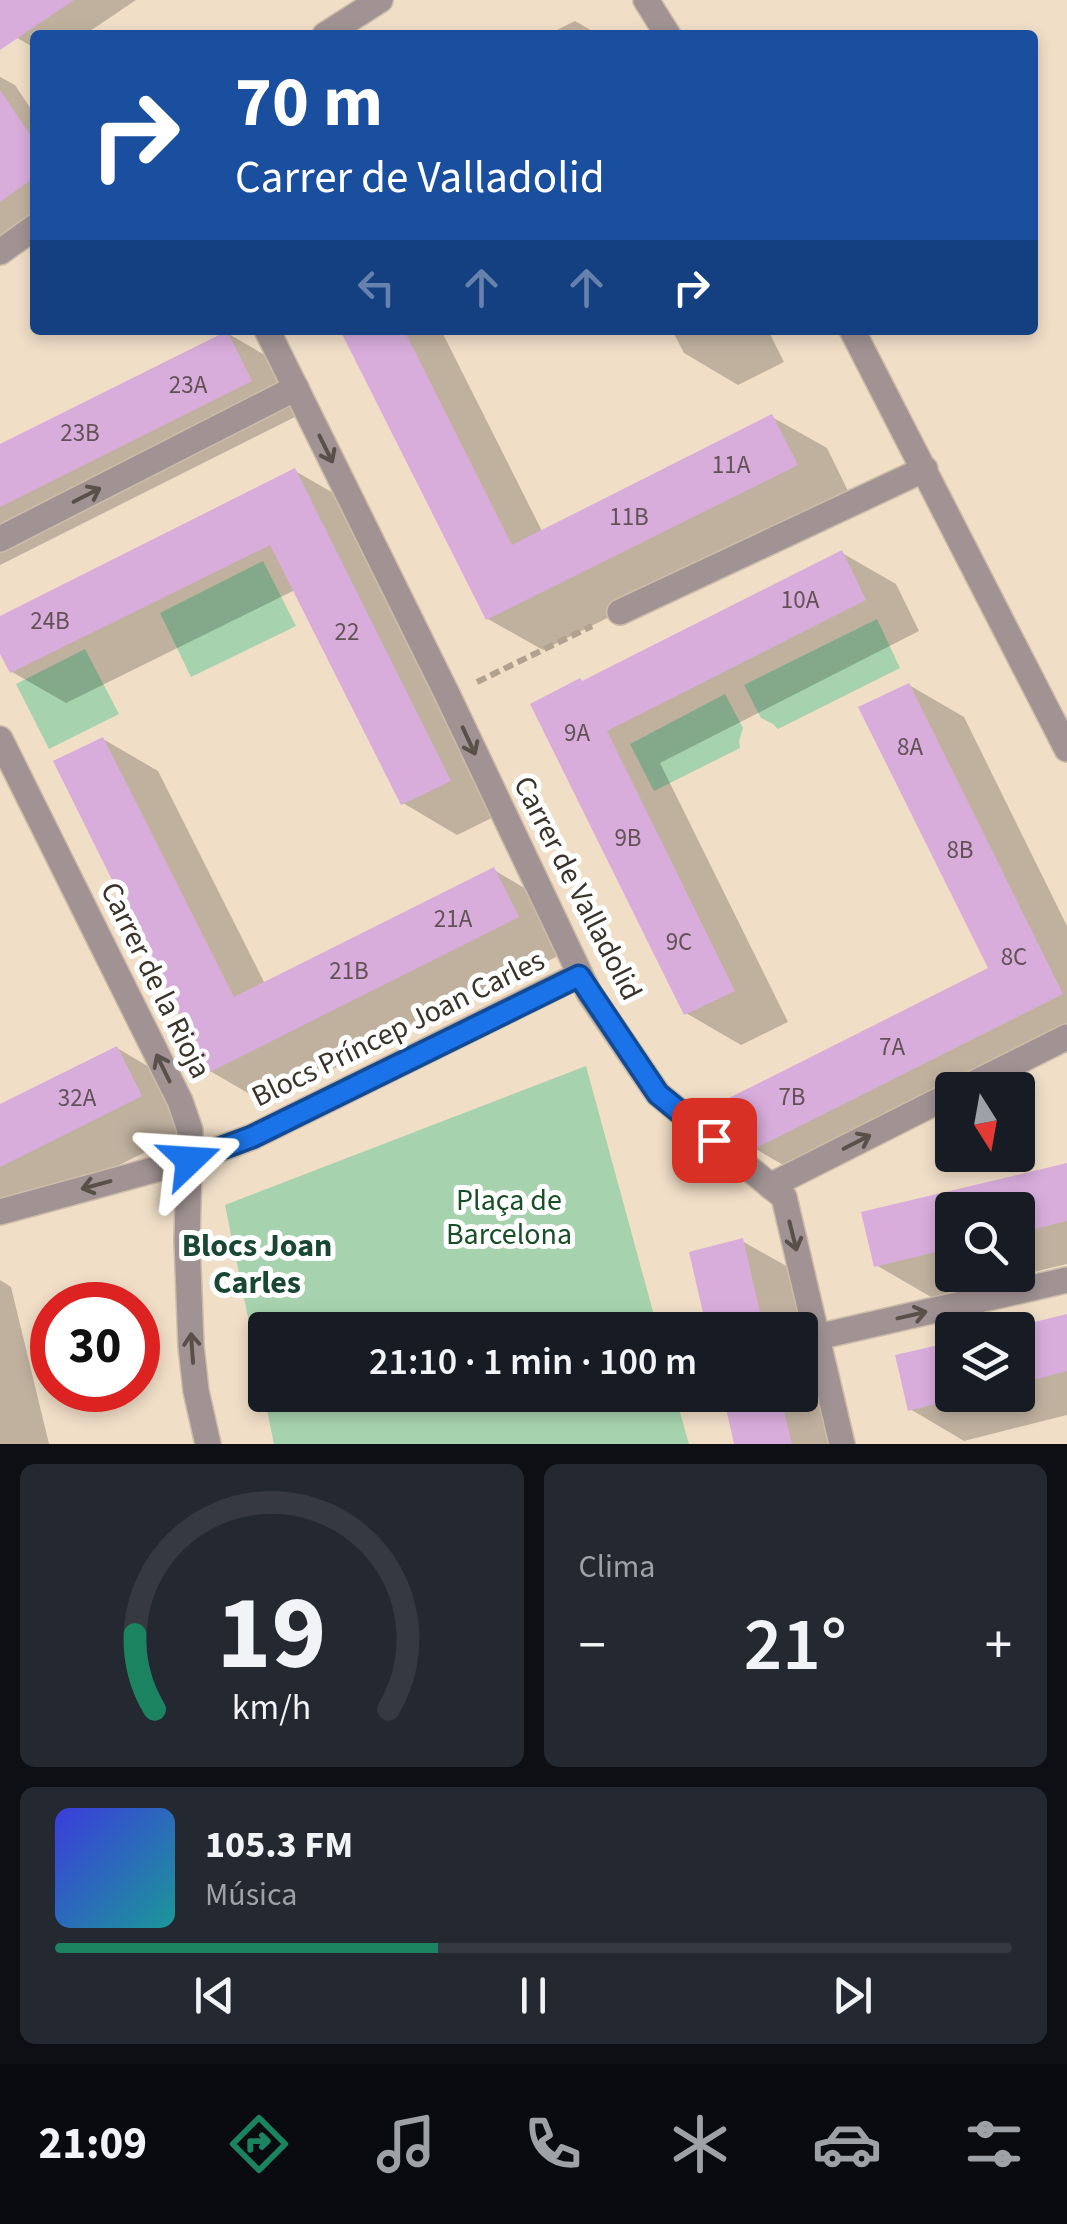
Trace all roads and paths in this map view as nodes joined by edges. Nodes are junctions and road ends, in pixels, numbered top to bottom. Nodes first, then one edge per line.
1 (380, 0) edge
2 (646, 0) edge
3 (333, 30) edge
4 (665, 30) edge
5 (30, 231) edge
6 (0, 252) edge
7 (270, 335) edge
8 (855, 335) edge
9 (296, 388) junction
10 (925, 469) junction
11 (0, 539) edge
12 (620, 612) joint
13 (448, 696) junction
14 (0, 739) edge
15 (1067, 749) edge
16 (579, 976) junction
17 (1067, 1037) edge
18 (997, 1072) edge
19 (935, 1103) edge
20 (190, 1160) junction
21 (770, 1186) junction
22 (0, 1212) edge
23 (1067, 1280) edge
24 (811, 1312) edge
25 (818, 1337) edge
26 (818, 1341) edge
27 (208, 1444) edge
28 (842, 1444) edge

1 - 3 street
2 - 4 street
5 - 6 street
7 - 9 street, Carrer de Valladolid
8 - 10 street
11 -> 9 street
9 -> 13 street, Carrer de Valladolid
10 - 12 street
10 - 15 street
12 - 13 path
13 -> 16 street, Carrer de Valladolid
20 -> 14 street, Carrer de la Rioja
16 - 20 street, Blocs Príncep Joan Carles
16 - 21 street, Carrer de Valladolid
17 - 18 street
21 -> 19 street
20 -> 22 street, Blocs Príncep Joan Carles
27 -> 20 street, Carrer de la Rioja
21 -> 24 street, Carrer de Valladolid
25 -> 23 street
26 - 28 street, Carrer de Valladolid

